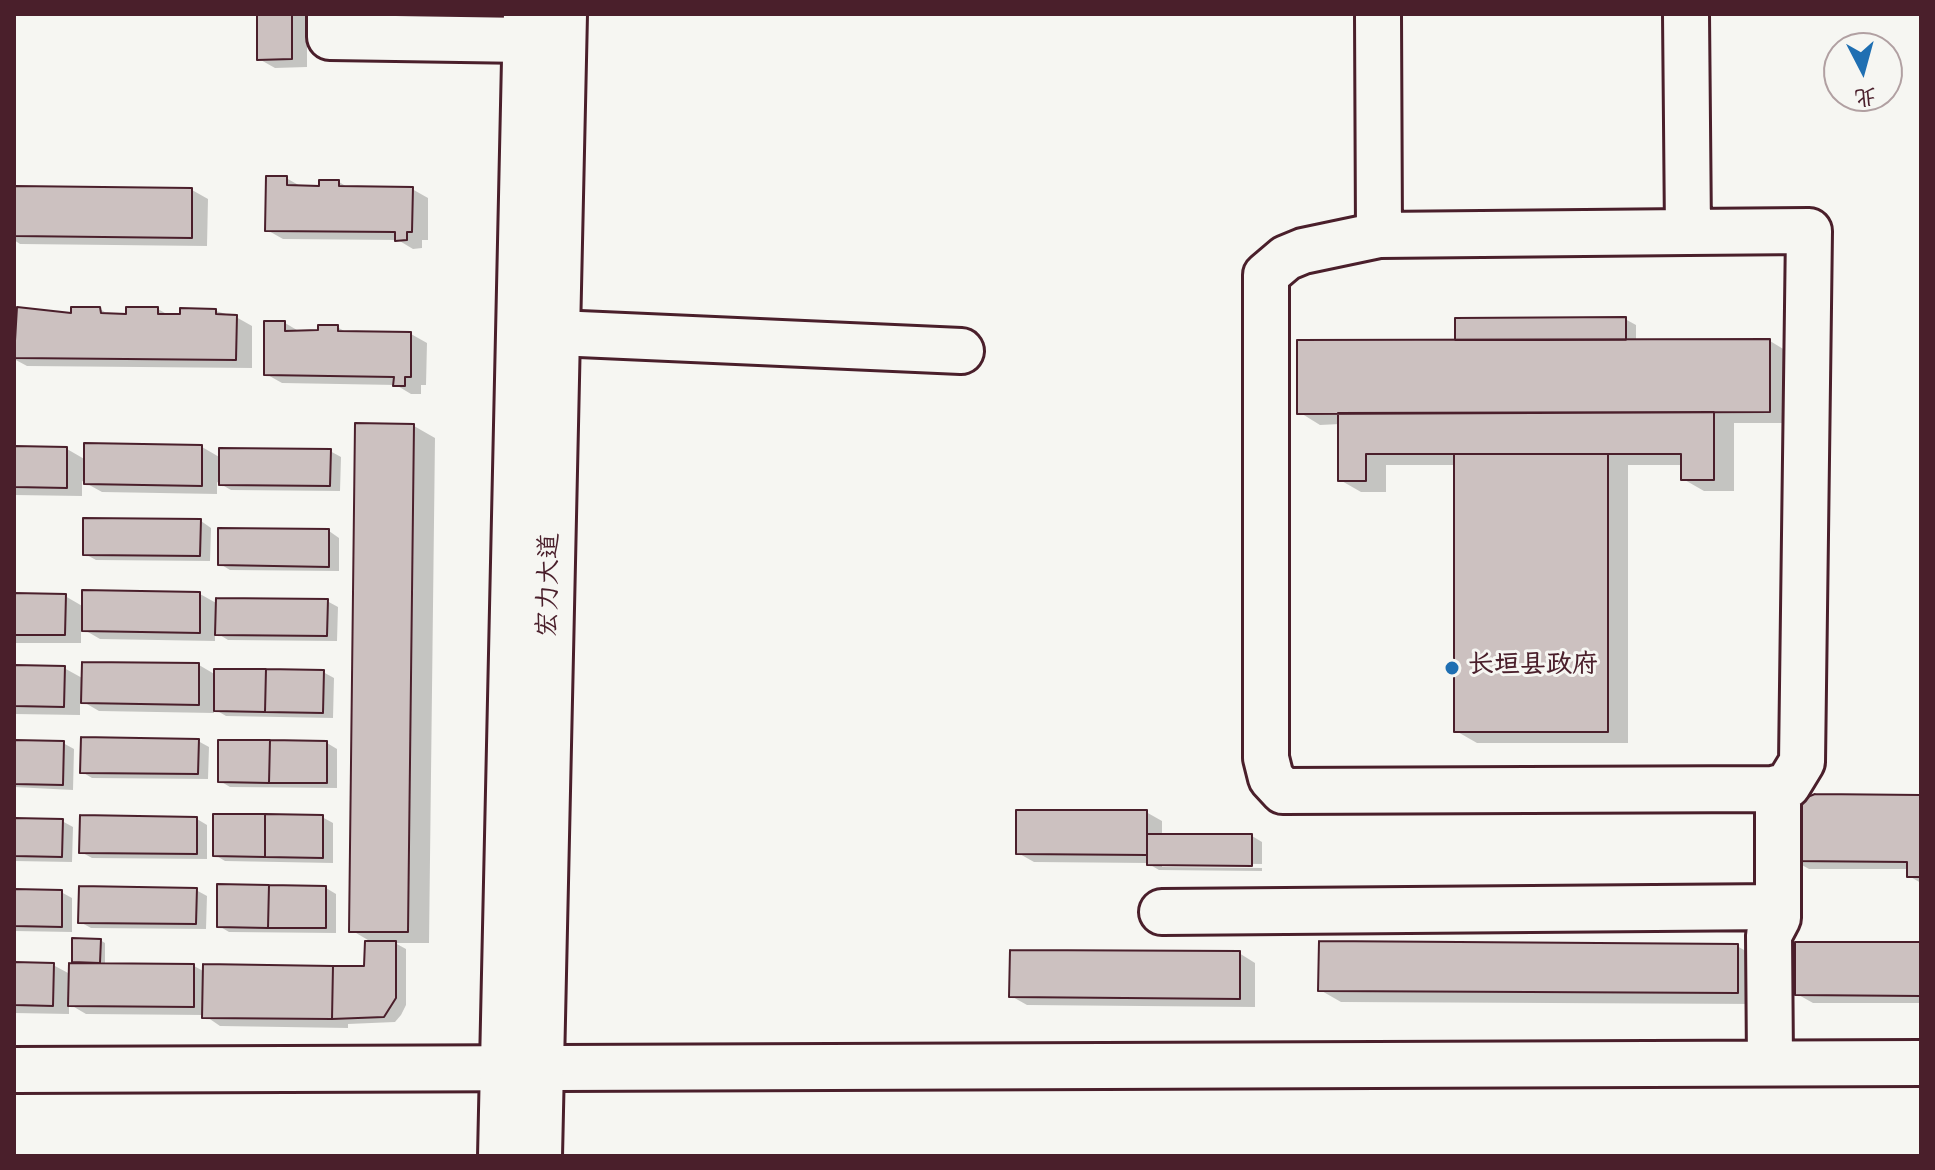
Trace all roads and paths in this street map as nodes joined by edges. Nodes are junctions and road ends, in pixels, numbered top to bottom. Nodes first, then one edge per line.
1 (330, 14) edge
2 (564, 14) edge
3 (1378, 14) edge
4 (1686, 14) edge
5 (526, 27) edge
6 (1688, 232) junction
7 (1379, 235) junction
8 (557, 333) junction
9 (961, 351) dead end
10 (1778, 788) junction
11 (1778, 907) junction
12 (1162, 912) dead end
13 (1770, 1063) junction
14 (1921, 1063) edge
15 (522, 1067) junction
16 (14, 1070) edge
17 (501, 1156) edge
18 (539, 1156) edge

1 - 5 main road
2 - 8 main road, 宏力大道
3 - 7 main road
4 - 6 main road
5 - 15 main road, 宏力大道
6 - 7 main road
6 - 10 main road
7 - 10 main road
8 - 9 main road
8 - 15 main road, 宏力大道
10 - 11 main road
11 - 12 main road
11 - 13 main road
13 - 14 main road
13 - 15 main road
15 - 16 main road
15 - 17 main road, 宏力大道
15 - 18 main road, 宏力大道

